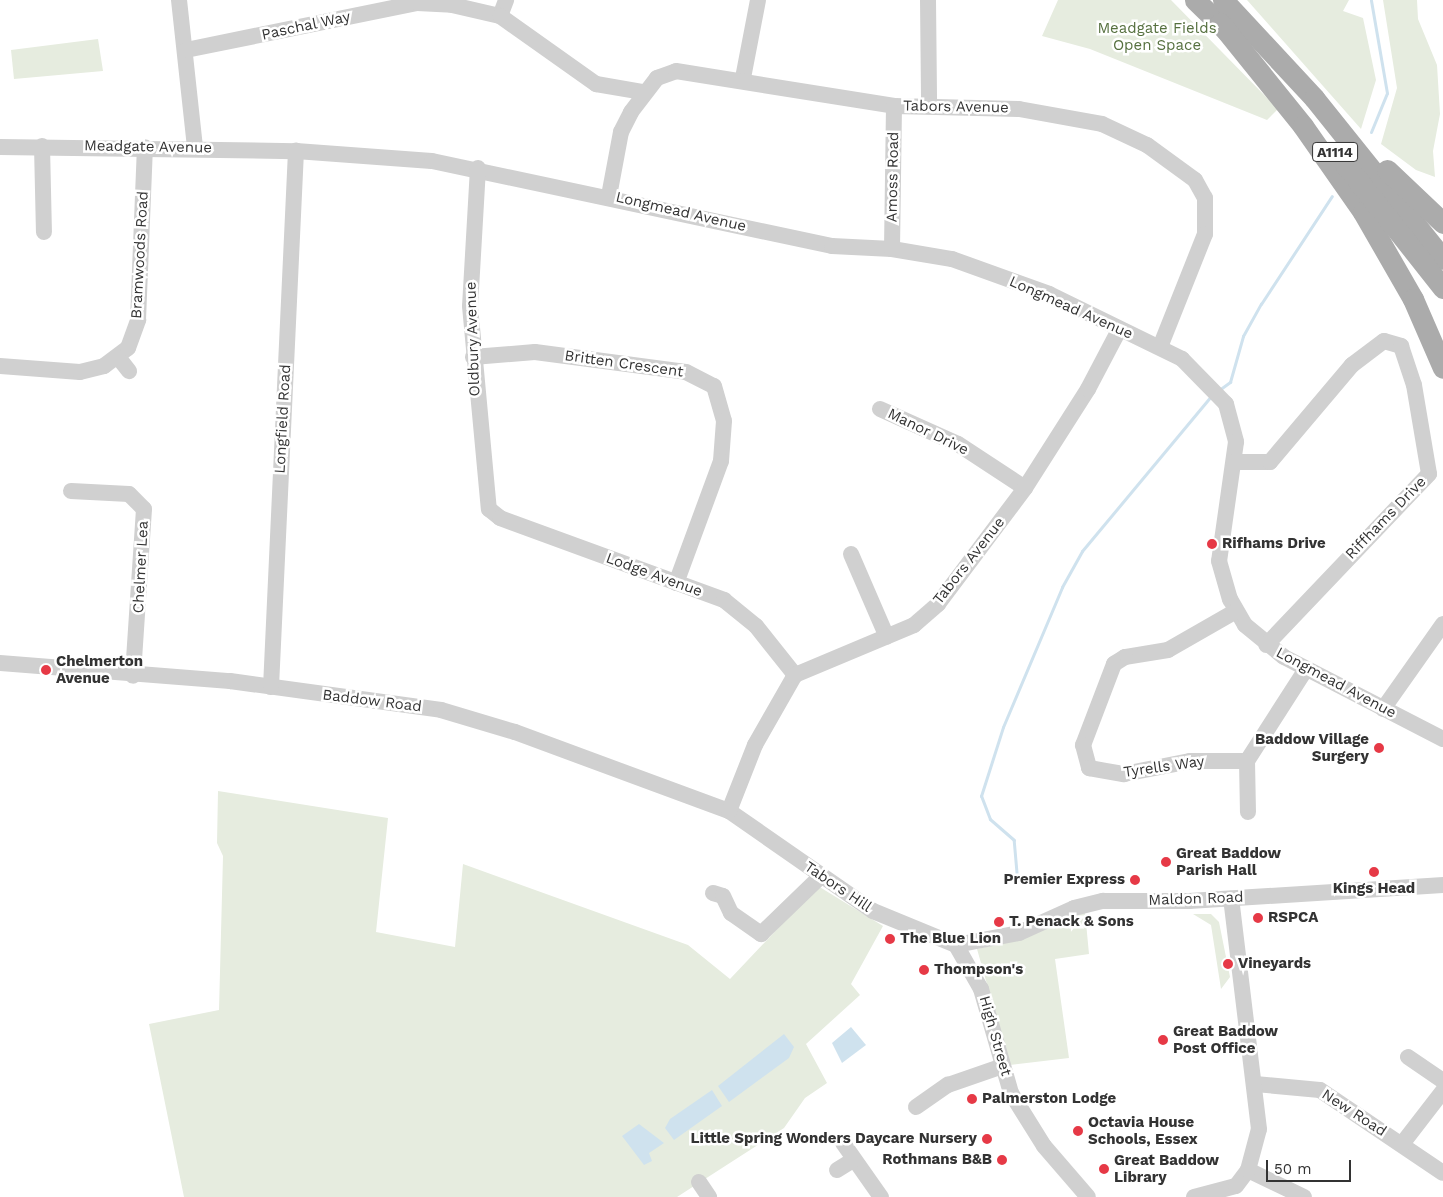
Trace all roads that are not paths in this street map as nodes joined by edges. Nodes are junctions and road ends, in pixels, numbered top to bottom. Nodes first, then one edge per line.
1 (506, 0) edge
2 (758, 0) edge
3 (928, 0) edge
4 (1195, 0) edge
5 (1224, 0) edge
6 (182, 1) edge
7 (416, 2) edge
8 (500, 16) junction
9 (1220, 23) junction
10 (186, 50) junction
11 (743, 78) junction
12 (643, 92) junction
13 (1314, 98) junction
14 (929, 104) junction
15 (894, 106) junction
16 (42, 146) junction
17 (0, 147) edge
18 (144, 147) junction
19 (195, 147) junction
20 (296, 151) junction
21 (478, 168) junction
22 (609, 196) junction
23 (1443, 223) edge
24 (44, 232) dead end
25 (892, 248) junction
26 (1443, 259) edge
27 (1443, 288) edge
28 (1118, 330) junction
29 (1160, 347) junction
30 (118, 357) junction
31 (473, 357) junction
32 (0, 366) edge
33 (1443, 368) edge
34 (129, 371) dead end
35 (880, 409) dead end
36 (1234, 462) junction
37 (1025, 488) junction
38 (71, 492) dead end
39 (489, 509) joint
40 (851, 554) dead end
41 (676, 583) junction
42 (1236, 611) junction
43 (1443, 624) edge
44 (887, 637) junction
45 (1266, 644) junction
46 (0, 663) edge
47 (1306, 669) junction
48 (795, 675) junction
49 (133, 676) junction
50 (270, 687) junction
51 (1383, 709) junction
52 (1443, 739) edge
53 (1246, 761) junction
54 (729, 811) junction
55 (1248, 812) dead end
56 (820, 877) junction
57 (1443, 885) edge
58 (713, 893) dead end
59 (1231, 899) junction
60 (956, 945) junction
61 (1408, 1057) dead end
62 (1003, 1066) junction
63 (1443, 1081) edge
64 (1255, 1084) junction
65 (1443, 1091) edge
66 (916, 1107) dead end
67 (843, 1143) dead end
68 (1402, 1144) junction
69 (853, 1160) junction
70 (837, 1170) dead end
71 (1248, 1170) junction
72 (1443, 1173) edge
73 (699, 1182) dead end
74 (1231, 1193) edge
75 (709, 1197) edge
76 (881, 1197) edge
77 (1088, 1197) edge
78 (1194, 1197) edge
79 (1304, 1197) edge

1 - 8 street
2 - 11 street
3 - 14 street
4 - 9 main road, A1114
5 - 13 main road, A1114
6 - 10 street
7 - 8 street, Paschal Way
7 - 10 street, Paschal Way
8 - 12 street, Paschal Way
9 - 27 main road, A1114
9 - 33 main road, A1114
10 - 19 street
11 - 12 street, Tabors Avenue
11 - 15 street, Tabors Avenue
12 - 22 street, Tabors Avenue
13 - 23 main road
13 - 26 main road, A1114
14 - 15 street, Tabors Avenue
14 - 29 street, Tabors Avenue
15 - 25 street, Amoss Road
16 - 17 street, Meadgate Avenue
16 - 18 street, Meadgate Avenue
16 - 24 street
18 - 19 street, Meadgate Avenue
18 - 30 street, Bramwoods Road
19 - 20 street, Meadgate Avenue
20 - 21 street, Longmead Avenue
20 - 50 street, Longfield Road
21 - 22 street, Longmead Avenue
21 - 31 street, Oldbury Avenue
22 - 25 street, Longmead Avenue
25 - 28 street, Longmead Avenue
28 - 29 street, Longmead Avenue
28 - 37 street, Tabors Avenue
29 - 36 street, Longmead Avenue
30 - 32 street
30 - 34 street
31 - 39 street, Oldbury Avenue
31 - 41 street, Britten Crescent
35 - 37 street, Manor Drive
36 - 42 street, Longmead Avenue
36 - 45 street, Riffhams Drive
37 - 44 street, Tabors Avenue
38 - 49 street, Chelmer Lea
39 - 41 street, Lodge Avenue
40 - 44 street
41 - 48 street, Lodge Avenue
42 - 45 street, Longmead Avenue
42 - 53 street, Tyrells Way
43 - 51 street
44 - 48 street, Tabors Avenue
45 - 47 street, Longmead Avenue
46 - 49 street, Baddow Road
47 - 51 street, Longmead Avenue
47 - 53 street
48 - 54 street
49 - 50 street, Baddow Road
50 - 54 street, Baddow Road
51 - 52 street, Longmead Avenue
53 - 55 street
54 - 56 street, Tabors Hill
56 - 58 street
56 - 60 street, Tabors Hill
57 - 59 street, Maldon Road
59 - 60 street, Maldon Road
59 - 64 street
60 - 62 street, High Street
61 - 63 street
62 - 66 street
62 - 77 street, High Street
64 - 68 street, New Road
64 - 71 street
65 - 68 street
67 - 69 street
68 - 72 street, New Road
69 - 70 street
69 - 76 street
71 - 74 street
71 - 79 street
73 - 75 street
74 - 78 street

